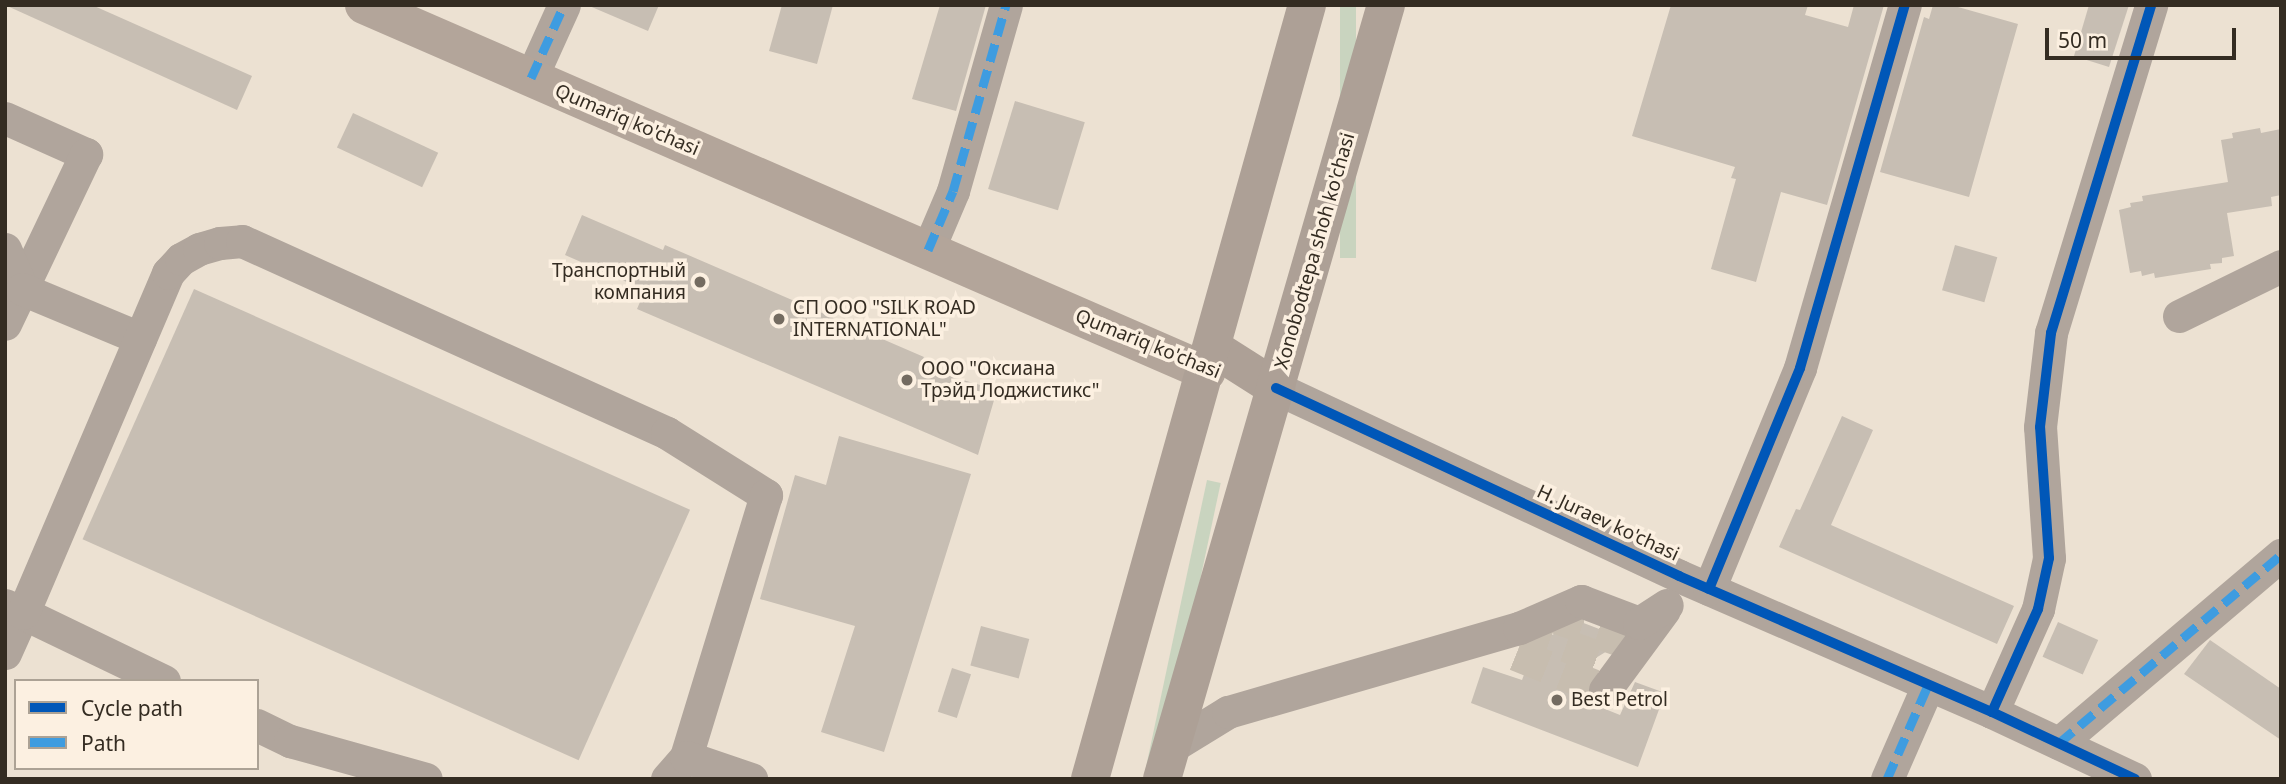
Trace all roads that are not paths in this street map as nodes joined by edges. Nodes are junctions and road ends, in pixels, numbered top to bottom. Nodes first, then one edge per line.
1 (364, 5) edge
2 (431, 5) edge
3 (564, 5) edge
4 (1006, 5) edge
5 (1307, 5) edge
6 (1386, 5) edge
7 (1905, 5) edge
8 (2151, 5) edge
9 (537, 66) junction
10 (5, 118) edge
11 (932, 239) junction
12 (5, 249) edge
13 (2281, 266) edge
14 (22, 289) junction
15 (2179, 316) dead end
16 (5, 324) edge
17 (140, 338) junction
18 (1210, 360) junction
19 (1276, 388) junction
20 (2281, 555) edge
21 (1709, 589) junction
22 (1673, 591) junction
23 (14, 609) edge
24 (1479, 639) junction
25 (5, 653) edge
26 (1516, 654) tunnel mouth
27 (160, 679) edge
28 (1928, 685) junction
29 (1605, 690) dead end
30 (1992, 712) junction
31 (259, 726) edge
32 (2059, 743) junction
33 (1167, 763) edge
34 (676, 768) edge
35 (426, 779) edge
36 (751, 779) edge
37 (1090, 779) edge
38 (1887, 779) edge
39 (2135, 779) edge

1 - 9 main road, Qumariq ko'chasi
2 - 9 main road, Qumariq ko'chasi
3 - 9 street
4 - 11 street
5 - 18 highway
6 - 19 highway, Xonobodtepa shoh ko'chasi
7 - 21 street
8 - 30 street
9 - 11 main road, Qumariq ko'chasi
10 - 14 street
11 - 18 main road, Qumariq ko'chasi
12 - 14 street
13 - 15 street
14 - 16 street
14 - 17 street
17 - 23 street
17 - 34 street
18 - 19 highway, Qumariq ko'chasi
18 - 37 highway
19 - 22 street, H. Juraev ko'chasi
19 - 33 highway, Xonobodtepa shoh ko'chasi
20 - 32 street
21 - 22 street, H. Juraev ko'chasi
21 - 28 street, H. Juraev ko'chasi
22 - 24 street
22 - 29 street
23 - 25 street
23 - 27 street
24 - 26 street
24 - 33 street
28 - 30 street, H. Juraev ko'chasi
28 - 38 street
30 - 32 street, H. Juraev ko'chasi
31 - 35 street
32 - 39 street, H. Juraev ko'chasi
34 - 36 street

